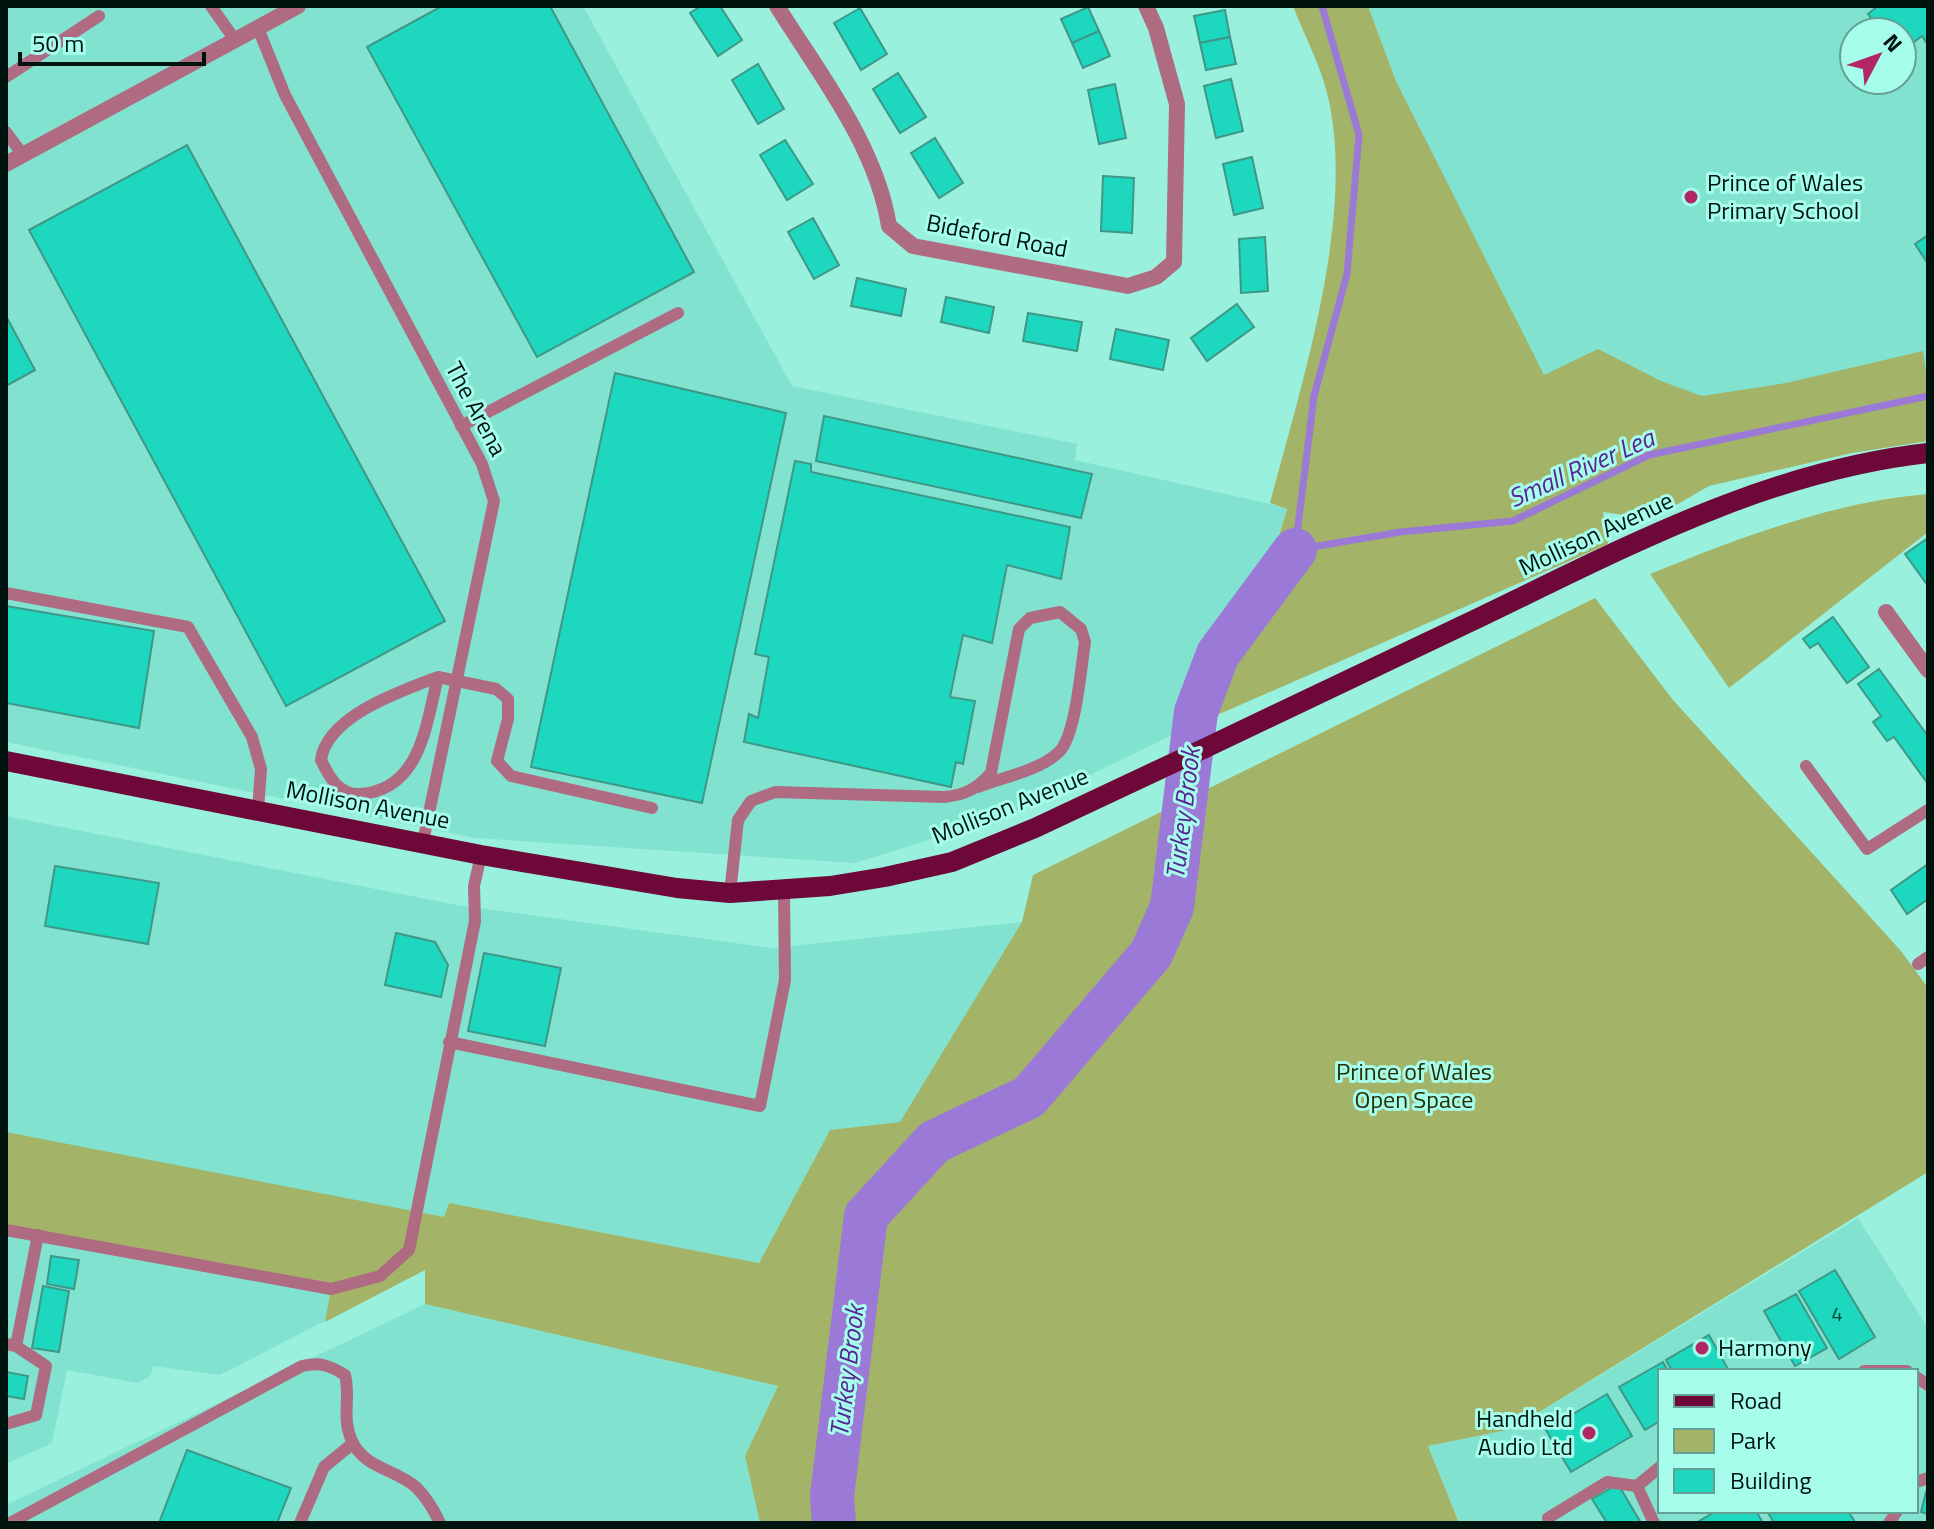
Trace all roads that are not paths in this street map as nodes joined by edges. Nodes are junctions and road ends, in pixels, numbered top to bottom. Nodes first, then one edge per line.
1 (211, 6) edge
2 (298, 6) edge
3 (777, 6) edge
4 (1146, 6) edge
5 (99, 16) dead end
6 (258, 28) junction
7 (235, 40) junction
8 (6, 77) edge
9 (6, 132) edge
10 (23, 155) junction
11 (6, 164) edge
12 (678, 313) dead end
13 (461, 426) junction
14 (1928, 453) edge
15 (6, 593) edge
16 (1886, 612) dead end
17 (1928, 670) edge
18 (438, 677) junction
19 (458, 678) junction
20 (6, 761) edge
21 (1806, 766) dead end
22 (978, 787) junction
23 (652, 808) dead end
24 (258, 810) junction
25 (1928, 810) edge
26 (423, 842) junction
27 (481, 855) junction
28 (784, 891) junction
29 (730, 893) junction
30 (449, 1042) junction
31 (6, 1230) edge
32 (38, 1235) junction
33 (11, 1345) edge
34 (6, 1424) edge
35 (352, 1444) junction
36 (1658, 1469) edge
37 (1637, 1486) junction
38 (1548, 1518) dead end
39 (10, 1523) edge
40 (300, 1523) edge
41 (440, 1523) edge
42 (1654, 1523) edge

1 - 7 lane
2 - 6 street
3 - 4 street, Bideford Road
5 - 8 lane
6 - 7 street
6 - 13 lane, The Arena
7 - 10 street
9 - 10 lane
10 - 11 street
12 - 13 lane
13 - 19 lane, The Arena
14 - 28 main road, Mollison Avenue
15 - 24 lane
16 - 17 street
18 - 18 lane
18 - 19 lane
19 - 23 lane
19 - 26 lane, The Arena
20 - 24 main road, Mollison Avenue
21 - 25 lane
22 - 22 lane
22 - 29 lane
24 - 26 main road, Mollison Avenue
26 - 27 main road, Mollison Avenue
27 - 29 main road, Mollison Avenue
27 - 30 lane
28 - 29 main road, Mollison Avenue
28 - 30 lane
30 - 32 lane
31 - 32 lane
32 - 33 lane
33 - 34 lane
35 - 39 lane
35 - 40 lane
35 - 41 lane
36 - 37 lane
37 - 38 lane
37 - 42 lane

